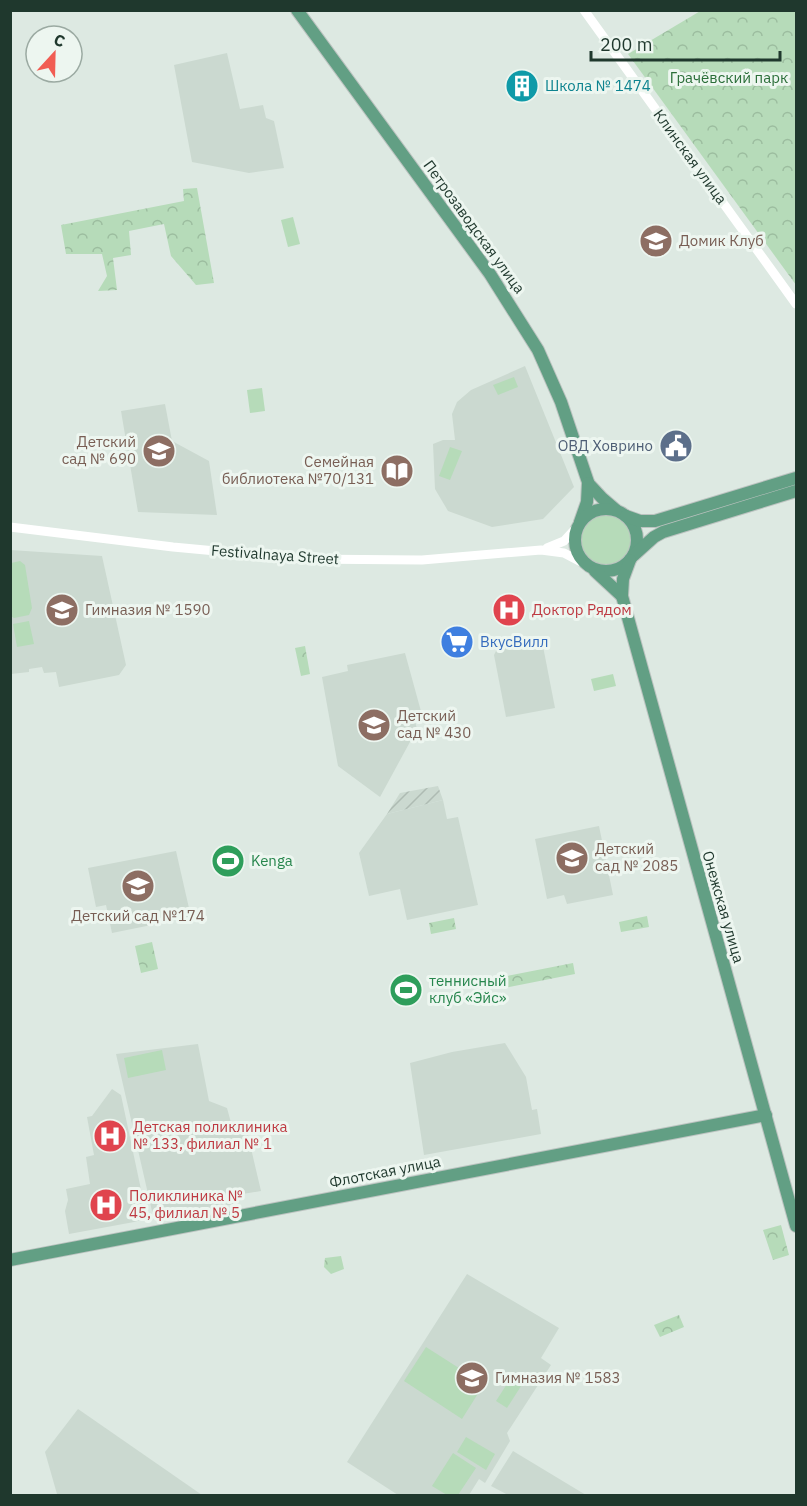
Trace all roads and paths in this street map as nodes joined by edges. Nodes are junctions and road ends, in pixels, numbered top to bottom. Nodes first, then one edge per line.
1 (297, 10) edge
2 (584, 10) edge
3 (796, 304) edge
4 (796, 478) edge
5 (588, 482) junction
6 (796, 491) edge
7 (621, 513) junction
8 (578, 525) junction
9 (10, 527) edge
10 (541, 550) junction
11 (632, 558) junction
12 (587, 566) junction
13 (622, 596) junction
14 (766, 1115) junction
15 (796, 1226) edge
16 (10, 1260) edge

1 - 5 main road, Петрозаводская улица
2 - 3 street, Клинская улица
4 - 7 main road
5 - 7 main road, Петрозаводская улица
5 - 8 main road, Петрозаводская улица
6 - 11 main road
7 - 8 main road
7 - 11 main road
8 - 10 street, Festivalnaya Street
8 - 12 main road
9 - 10 street, Festivalnaya Street
10 - 12 street, Festivalnaya Street
11 - 12 main road
11 - 13 main road, Онежская улица
12 - 13 main road
13 - 14 main road, Онежская улица
14 - 15 main road, Онежская улица
14 - 16 main road, Флотская улица

